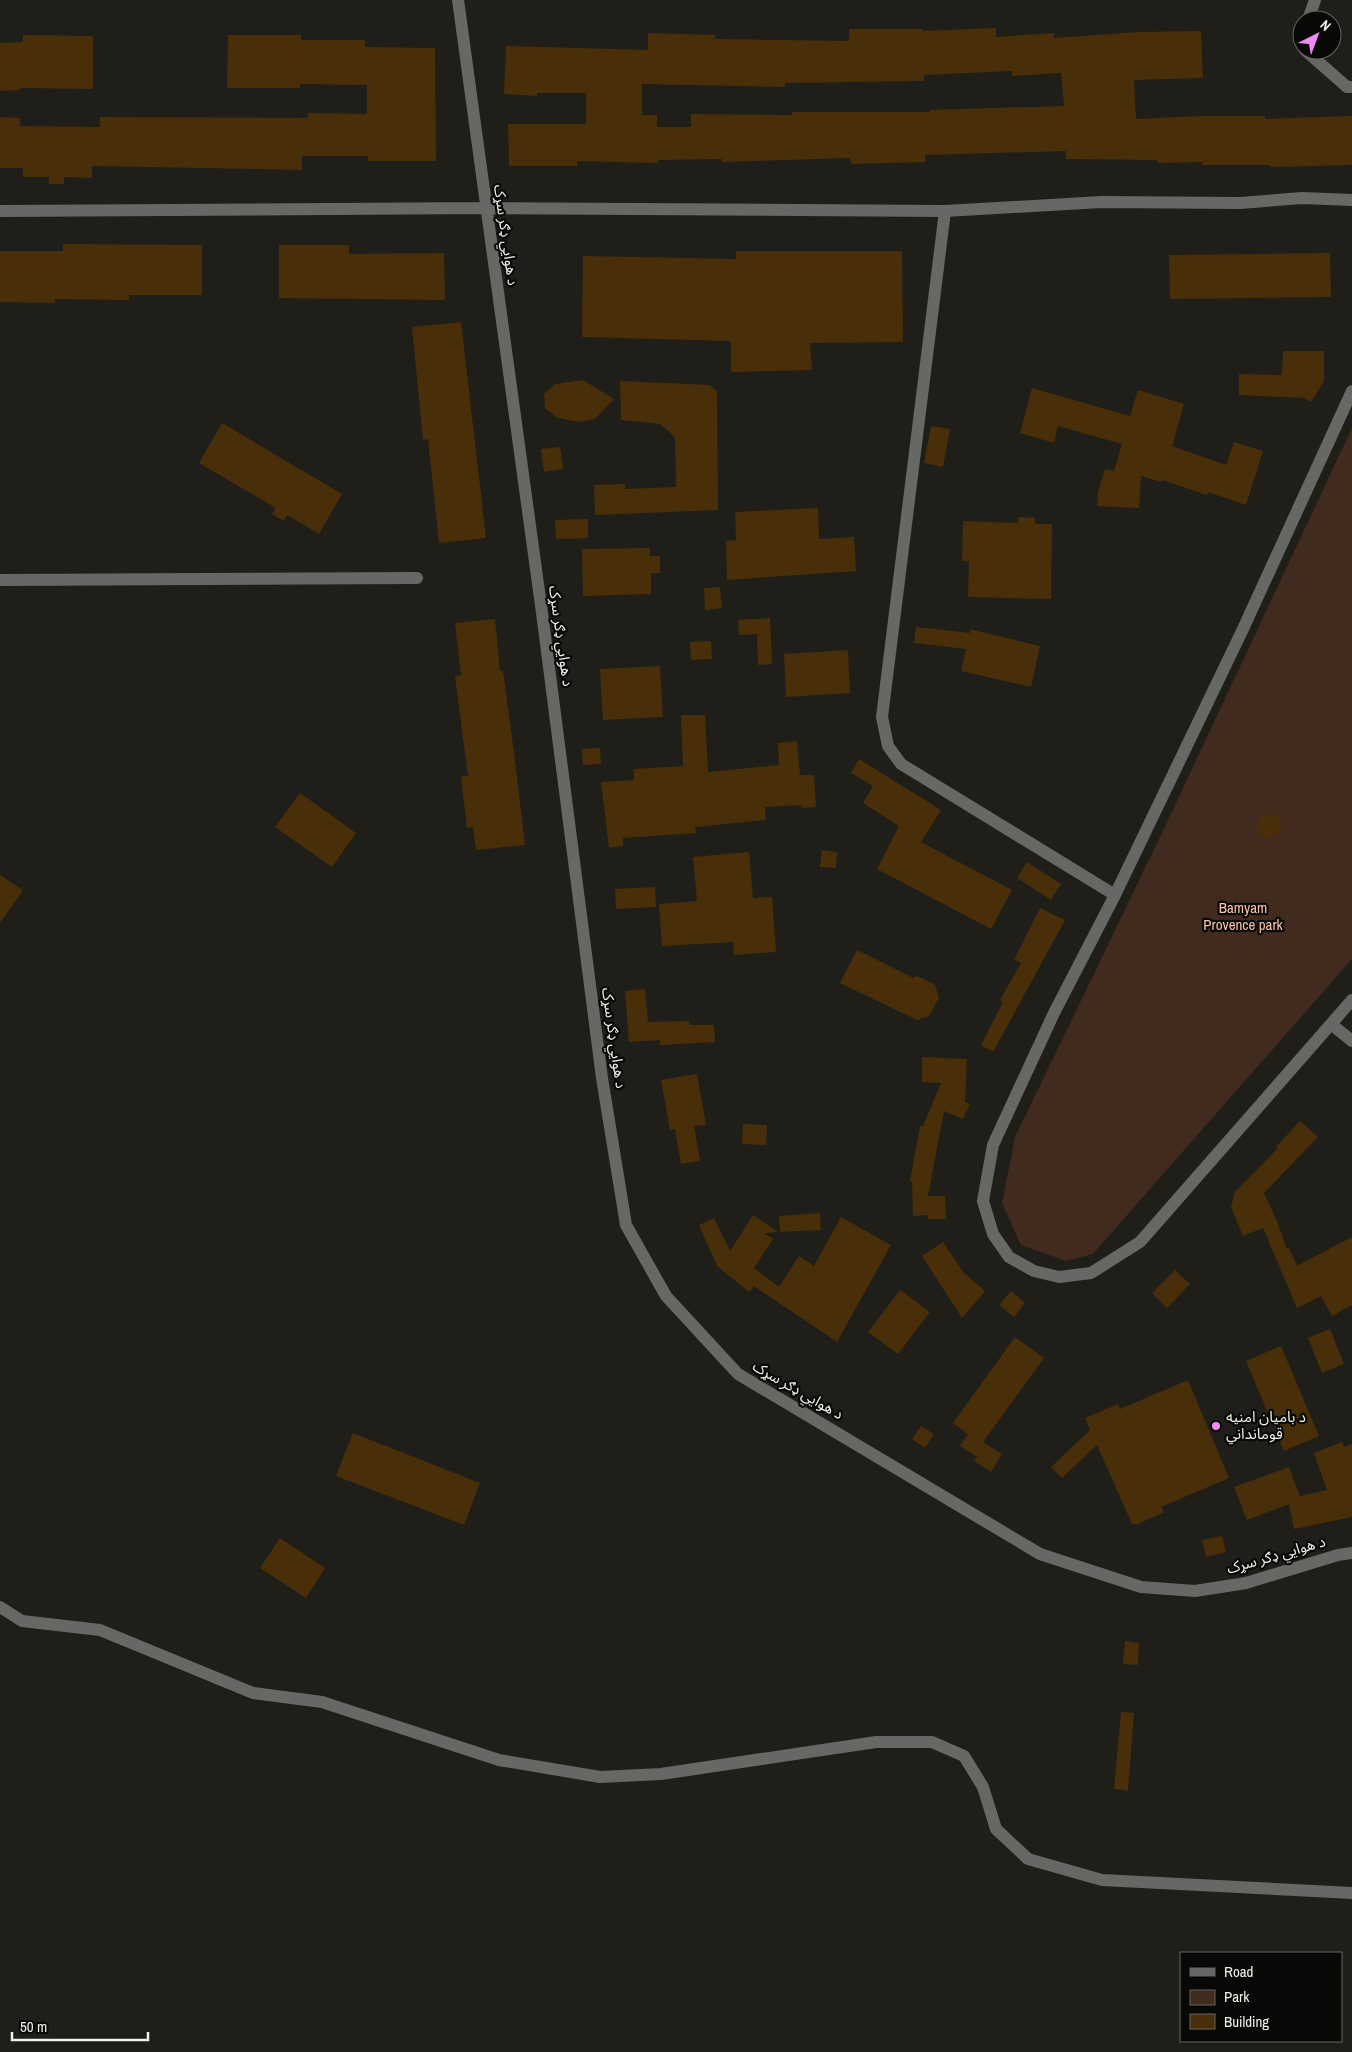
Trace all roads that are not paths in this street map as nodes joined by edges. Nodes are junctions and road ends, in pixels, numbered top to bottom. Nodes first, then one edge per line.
1 (458, 0) edge
2 (1317, 60) edge
3 (1352, 87) edge
4 (1352, 200) edge
5 (485, 208) junction
6 (0, 210) edge
7 (945, 211) junction
8 (1352, 391) edge
9 (417, 578) dead end
10 (0, 580) edge
11 (1115, 896) junction
12 (1352, 1000) edge
13 (1331, 1024) junction
14 (1352, 1041) edge
15 (1352, 1553) edge
16 (0, 1607) edge
17 (1352, 1893) edge

1 - 5 street, د هوايي ډګر سړک
2 - 3 street
4 - 7 street
5 - 6 street
5 - 7 street
5 - 15 street, د هوايي ډګر سړک
7 - 11 street
8 - 11 street
9 - 10 street
11 - 13 street
12 - 13 street
13 - 14 street
16 - 17 street

